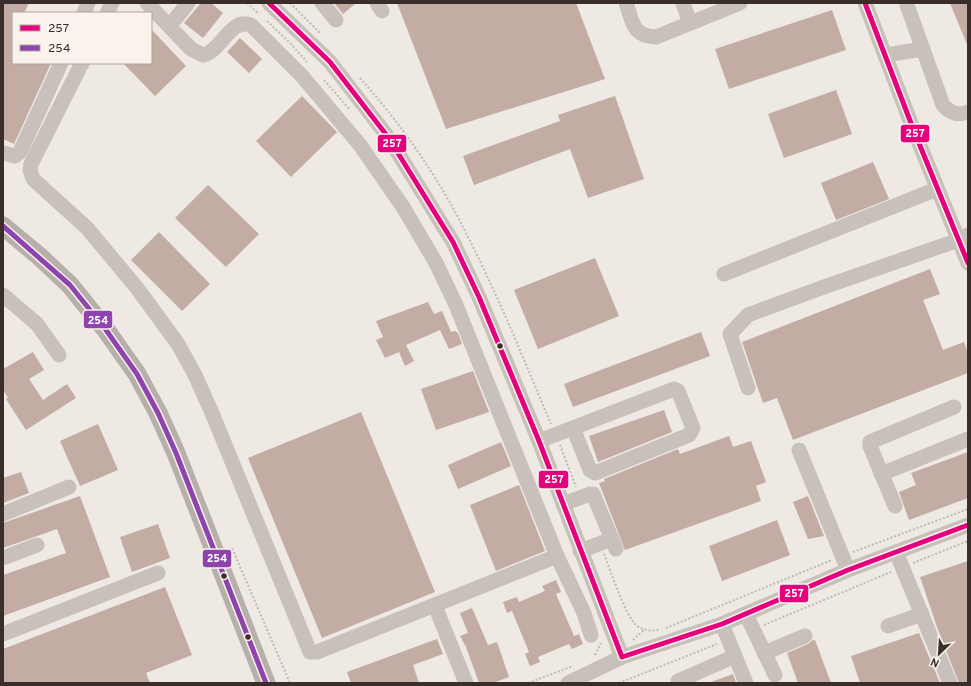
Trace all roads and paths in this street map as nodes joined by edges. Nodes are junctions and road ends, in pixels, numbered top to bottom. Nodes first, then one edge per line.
1 (112, 3) edge
2 (147, 3) edge
3 (188, 3) edge
4 (270, 3) edge
5 (290, 3) edge
6 (322, 3) edge
7 (626, 3) edge
8 (683, 3) edge
9 (740, 3) edge
10 (865, 3) edge
11 (907, 5) dead end
12 (108, 12) edge
13 (176, 18) dead end
14 (336, 20) dead end
15 (690, 23) junction
16 (322, 35) dead end
17 (923, 49) junction
18 (886, 55) junction
19 (61, 64) edge
20 (81, 64) edge
21 (358, 77) dead end
22 (968, 112) edge
23 (3, 153) edge
24 (937, 189) junction
25 (3, 226) edge
26 (963, 237) edge
27 (968, 263) edge
28 (724, 274) dead end
29 (3, 295) edge
30 (59, 355) dead end
31 (748, 388) dead end
32 (954, 407) dead end
33 (573, 428) junction
34 (556, 435) junction
35 (968, 439) edge
36 (539, 441) junction
37 (799, 450) dead end
38 (881, 474) junction
39 (69, 487) dead end
40 (580, 498) junction
41 (563, 504) junction
42 (895, 506) dead end
43 (968, 509) edge
44 (3, 514) edge
45 (968, 525) edge
46 (968, 541) edge
47 (609, 544) junction
48 (36, 545) dead end
49 (580, 551) junction
50 (896, 552) junction
51 (217, 556) junction
52 (557, 556) junction
53 (3, 558) edge
54 (846, 563) junction
55 (903, 567) junction
56 (158, 572) dead end
57 (435, 606) junction
58 (746, 614) junction
59 (922, 614) junction
60 (722, 624) junction
61 (888, 626) dead end
62 (753, 629) junction
63 (3, 634) edge
64 (591, 635) dead end
65 (805, 636) dead end
66 (728, 639) junction
67 (764, 653) junction
68 (735, 656) junction
69 (622, 657) junction
70 (775, 675) dead end
71 (678, 681) dead end
72 (266, 683) edge
73 (290, 683) edge
74 (466, 683) edge
75 (568, 683) edge
76 (619, 683) edge
77 (746, 683) edge
78 (950, 683) edge

1 - 12 street
2 - 52 street
3 - 13 street
4 - 36 street
5 - 16 path
6 - 14 street
7 - 15 street
8 - 15 street
9 - 15 street
10 - 18 street
11 - 17 street
17 - 18 street
17 - 22 street
18 - 24 street
19 - 23 street
20 - 57 street
21 - 34 path
24 - 26 street
24 - 28 street
25 - 51 main road
26 - 27 street
26 - 31 street
29 - 30 street
32 - 38 street
33 - 33 street
33 - 34 street
34 - 36 street
34 - 40 path
35 - 38 street
36 - 41 street
37 - 54 street
38 - 42 street
39 - 44 street
40 - 41 street
40 - 47 street
41 - 49 street
43 - 54 path
45 - 50 street
46 - 55 path
47 - 49 street
47 - 54 path
48 - 53 street
49 - 69 street
50 - 54 street
50 - 55 street
51 - 72 main road
51 - 73 path
52 - 57 street
52 - 64 street
54 - 58 street
55 - 59 street
55 - 62 path
56 - 63 street
57 - 74 street
58 - 60 street
58 - 62 street
59 - 61 street
59 - 78 street
60 - 66 street
60 - 69 street
62 - 67 street
65 - 67 street
66 - 68 street
66 - 76 path
67 - 70 street
68 - 71 street
68 - 77 street
69 - 75 street

